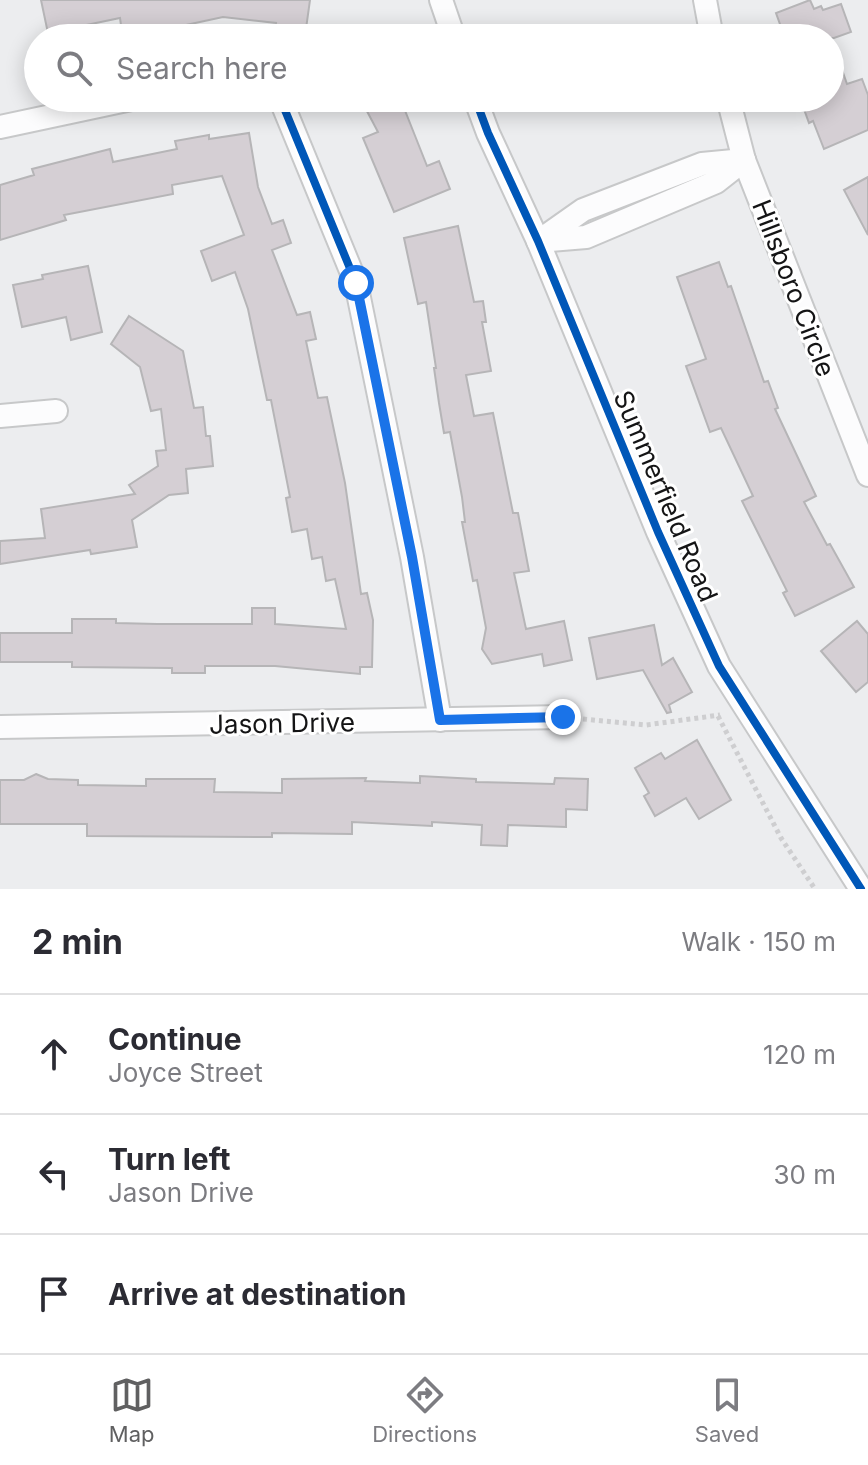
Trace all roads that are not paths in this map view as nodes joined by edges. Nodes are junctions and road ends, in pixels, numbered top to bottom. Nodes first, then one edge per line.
1 (441, 0) edge
2 (705, 0) edge
3 (449, 24) edge
4 (709, 24) edge
5 (51, 112) edge
6 (286, 112) edge
7 (480, 112) edge
8 (732, 112) edge
9 (2, 120) edge
10 (744, 160) junction
11 (538, 241) junction
12 (56, 411) dead end
13 (0, 416) edge
14 (868, 475) edge
15 (563, 717) road end
16 (440, 720) junction
17 (0, 727) edge
18 (861, 889) edge

1 - 3 street
2 - 4 street
5 - 9 street
6 - 16 street
7 - 11 street, Summerfield Road
8 - 10 street, Hillsboro Circle
10 - 11 street
10 - 14 street, Hillsboro Circle
11 - 18 street, Summerfield Road
12 - 13 street
15 - 16 street, Jason Drive
16 - 17 street, Jason Drive

